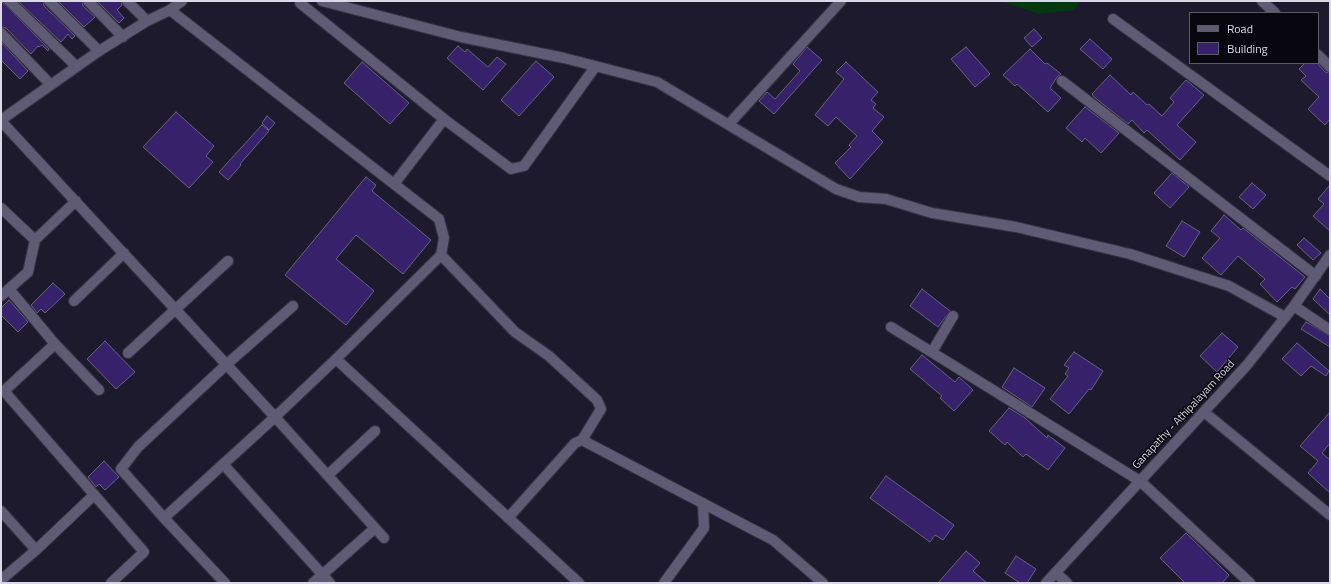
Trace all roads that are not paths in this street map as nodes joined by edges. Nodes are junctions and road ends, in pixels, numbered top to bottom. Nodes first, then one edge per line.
1 (10, 1) edge
2 (49, 1) edge
3 (88, 1) edge
4 (127, 1) edge
5 (182, 1) edge
6 (321, 1) edge
7 (841, 1) edge
8 (1262, 1) edge
9 (299, 2) edge
10 (170, 10) junction
11 (1274, 12) edge
12 (1113, 19) dead end
13 (147, 21) junction
14 (1, 33) edge
15 (123, 37) junction
16 (99, 51) junction
17 (1319, 56) edge
18 (76, 66) junction
19 (1330, 67) edge
20 (595, 68) junction
21 (1062, 82) dead end
22 (50, 84) junction
23 (444, 119) junction
24 (1, 121) edge
25 (729, 124) junction
26 (1330, 176) edge
27 (394, 184) junction
28 (76, 201) junction
29 (1, 208) edge
30 (35, 240) junction
31 (124, 253) junction
32 (441, 255) junction
33 (1330, 255) edge
34 (228, 261) dead end
35 (1316, 276) junction
36 (5, 292) edge
37 (74, 301) dead end
38 (293, 306) dead end
39 (1294, 306) junction
40 (176, 310) junction
41 (953, 316) dead end
42 (1285, 317) junction
43 (891, 327) dead end
44 (1330, 330) edge
45 (55, 344) junction
46 (128, 352) dead end
47 (932, 352) junction
48 (336, 359) junction
49 (226, 364) junction
50 (98, 390) dead end
51 (1204, 412) junction
52 (275, 416) junction
53 (375, 431) dead end
54 (582, 440) junction
55 (223, 464) junction
56 (328, 475) junction
57 (1140, 481) junction
58 (94, 495) junction
59 (703, 504) junction
60 (1, 511) edge
61 (1330, 515) edge
62 (164, 518) junction
63 (508, 518) junction
64 (375, 528) junction
65 (384, 538) dead end
66 (36, 550) junction
67 (1056, 573) junction
68 (322, 575) junction
69 (1, 580) edge
70 (112, 583) edge
71 (225, 583) edge
72 (313, 583) edge
73 (330, 583) edge
74 (579, 583) edge
75 (664, 583) edge
76 (823, 583) edge
77 (1046, 583) edge
78 (1067, 583) edge
79 (1250, 583) edge

1 - 18 street
2 - 16 street
3 - 15 street
4 - 13 street
5 - 10 street
6 - 9 street
6 - 20 street
7 - 25 street
8 - 11 street
9 - 23 street
10 - 13 street
10 - 27 street
12 - 26 street
13 - 15 street
14 - 22 street
15 - 16 street
16 - 18 street
17 - 19 street
18 - 22 street
20 - 23 street
20 - 25 street
21 - 35 street
22 - 24 street
23 - 27 street
24 - 28 street
25 - 42 street
27 - 32 street
28 - 30 street
28 - 31 street
29 - 30 street
30 - 36 street
31 - 37 street
31 - 40 street
32 - 48 street
32 - 54 street
33 - 35 street, Ganapathy - Athipalayam Road
34 - 40 street
35 - 39 street, Ganapathy - Athipalayam Road
36 - 45 street
38 - 49 street
39 - 42 street, Ganapathy - Athipalayam Road
39 - 44 street
40 - 46 street
40 - 49 street
41 - 47 street
42 - 51 street, Ganapathy - Athipalayam Road
43 - 47 street
45 - 50 street
45 - 58 street
47 - 57 street
48 - 52 street
48 - 63 street
49 - 52 street
49 - 62 street
51 - 57 street, Ganapathy - Athipalayam Road
51 - 61 street
52 - 55 street
52 - 56 street
53 - 56 street
54 - 59 street
54 - 63 street
55 - 62 street
55 - 68 street
56 - 64 street
57 - 67 street, Ganapathy - Athipalayam Road
57 - 79 street
58 - 66 street
58 - 70 street
59 - 75 street
59 - 76 street
60 - 66 street
62 - 71 street
63 - 74 street
64 - 65 street
64 - 68 street
66 - 69 street
67 - 77 street, Ganapathy - Athipalayam Road
67 - 78 street
68 - 72 street
68 - 73 street

